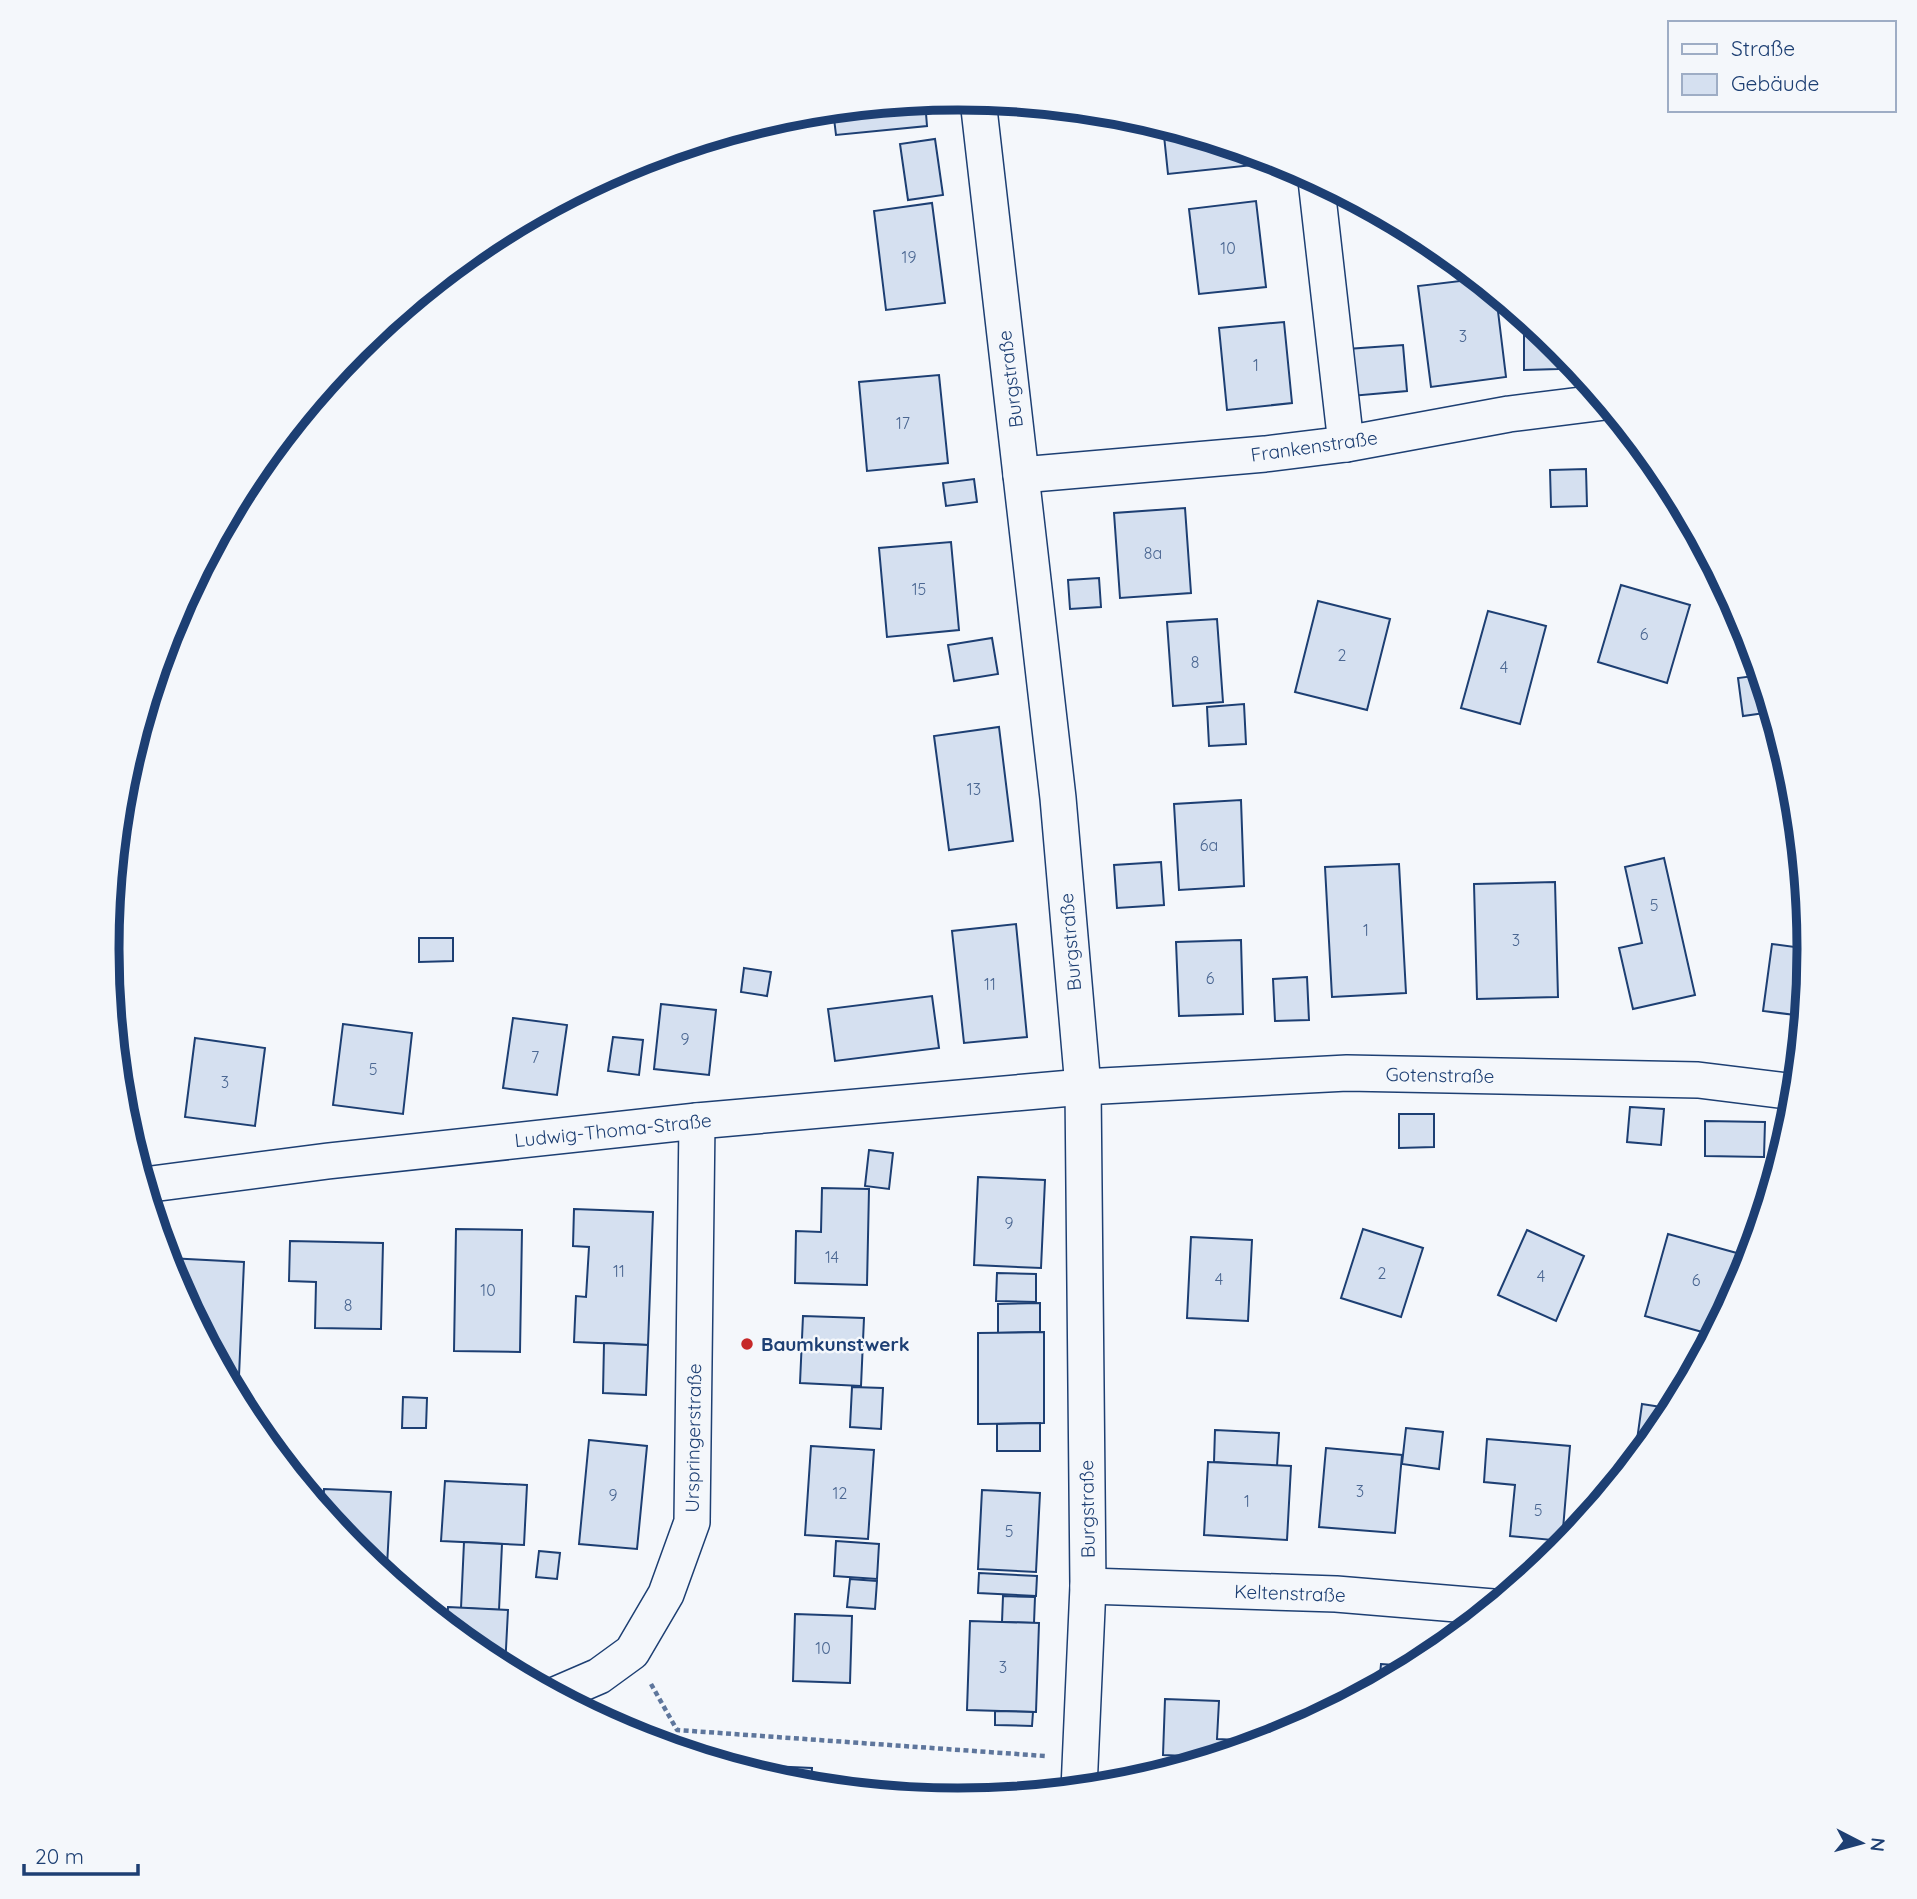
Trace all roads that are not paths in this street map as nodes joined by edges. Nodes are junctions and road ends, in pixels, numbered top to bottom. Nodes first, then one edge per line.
1 (979, 111) edge
2 (1317, 191) edge
3 (1595, 403) edge
4 (1346, 444) junction
5 (1021, 475) junction
6 (1083, 1087) junction
7 (1786, 1091) edge
8 (697, 1121) junction
9 (153, 1184) edge
10 (1088, 1586) junction
11 (1480, 1606) edge
12 (566, 1690) edge
13 (1080, 1774) edge

1 - 5 street, Burgstraße
2 - 4 street
3 - 4 street, Frankenstraße
4 - 5 street, Frankenstraße
5 - 6 street, Burgstraße
6 - 7 street, Gotenstraße
6 - 8 street, Ludwig-Thoma-Straße
6 - 10 street, Burgstraße
8 - 9 street, Ludwig-Thoma-Straße
8 - 12 street, Urspringerstraße
10 - 11 street, Keltenstraße
10 - 13 street, Burgstraße

